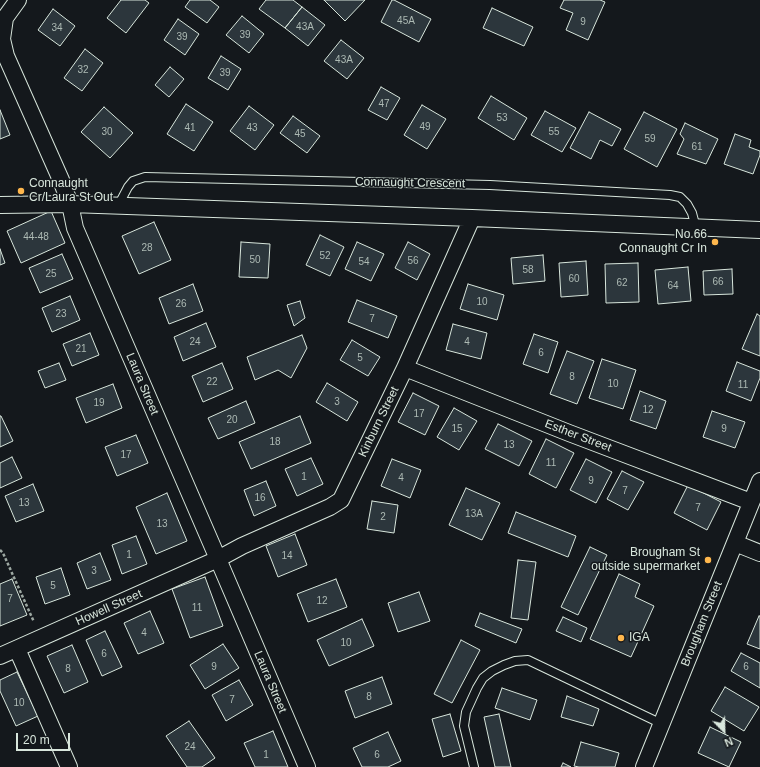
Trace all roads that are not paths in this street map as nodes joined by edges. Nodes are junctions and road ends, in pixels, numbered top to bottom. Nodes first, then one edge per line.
1 (18, 0) edge
2 (70, 204) junction
3 (0, 205) edge
4 (118, 206) junction
5 (472, 218) junction
6 (696, 228) junction
7 (760, 230) edge
8 (405, 368) junction
9 (760, 481) edge
10 (751, 502) junction
11 (735, 543) junction
12 (760, 553) edge
13 (218, 559) junction
14 (17, 649) junction
15 (0, 656) edge
16 (662, 724) junction
17 (649, 766) edge
18 (69, 767) edge
19 (307, 767) edge
20 (474, 767) edge

1 - 2 street, Laura Street
2 - 3 street
2 - 4 street
2 - 13 street, Laura Street
4 - 5 street
4 - 6 lane, Connaught Crescent
5 - 6 street
5 - 8 street, Kinburn Street
6 - 7 street
8 - 10 street, Esther Street
8 - 13 street, Kinburn Street
9 - 10 street, Brougham Street
10 - 11 street, Brougham Street
11 - 12 street
11 - 16 street, Brougham Street
13 - 14 street, Howell Street
13 - 19 street, Laura Street
14 - 15 street, Howell Street
14 - 18 street
16 - 17 street, Brougham Street
16 - 20 lane

